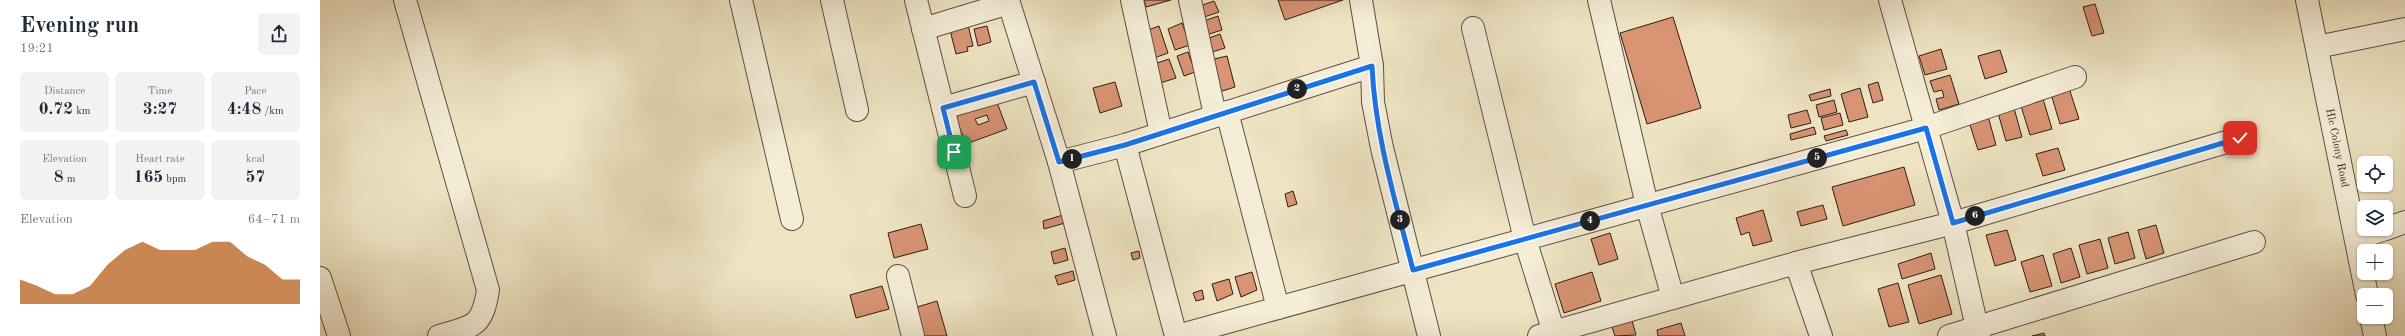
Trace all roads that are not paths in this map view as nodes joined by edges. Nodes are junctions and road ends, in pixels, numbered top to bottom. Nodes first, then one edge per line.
1 (405, 0) edge
2 (741, 0) edge
3 (832, 0) edge
4 (916, 0) edge
5 (1132, 0) edge
6 (1190, 0) edge
7 (1361, 0) edge
8 (1599, 0) edge
9 (1890, 0) edge
10 (2307, 0) edge
11 (1008, 2) edge
12 (1473, 28) dead end
13 (923, 29) junction
14 (2405, 29) edge
15 (2317, 47) junction
16 (1372, 66) junction
17 (2075, 77) dead end
18 (1034, 82) junction
19 (943, 108) junction
20 (858, 110) dead end
21 (1221, 114) junction
22 (1926, 128) junction
23 (1161, 133) junction
24 (2240, 138) dead end
25 (1125, 145) junction
26 (1059, 162) junction
27 (965, 196) dead end
28 (1648, 205) junction
29 (792, 219) dead end
30 (2405, 222) edge
31 (1953, 223) junction
32 (2393, 226) edge
33 (2365, 236) edge
34 (1525, 239) junction
35 (2356, 239) junction
36 (2254, 242) dead end
37 (1796, 263) junction
38 (1413, 270) junction
39 (898, 276) dead end
40 (320, 278) edge
41 (2366, 288) edge
42 (1673, 298) junction
43 (1278, 308) junction
44 (2372, 324) edge
45 (1978, 332) edge
46 (1101, 335) edge
47 (1550, 335) edge
48 (339, 336) edge
49 (439, 336) edge
50 (913, 336) edge
51 (1176, 336) edge
52 (1429, 336) edge
53 (1821, 336) edge
54 (1949, 336) edge
55 (2375, 336) edge

1 - 49 street
2 - 29 street
3 - 20 street
4 - 13 street
5 - 23 street
6 - 21 street
7 - 16 street
8 - 28 street
9 - 22 street
10 - 15 street, Hlc Colony Road
11 - 13 street
11 - 18 street
12 - 34 street
13 - 19 street
14 - 15 street
15 - 35 street, Hlc Colony Road
16 - 21 street
16 - 38 street
17 - 22 street
18 - 19 street
18 - 26 street
19 - 27 street
21 - 23 street
21 - 43 street
22 - 28 street
22 - 31 street
23 - 25 street
24 - 31 street
25 - 26 street
25 - 51 street
26 - 46 street
28 - 34 street
28 - 42 street
30 - 32 street
31 - 37 street
31 - 45 street
33 - 35 street
34 - 38 street
34 - 47 street
35 - 41 street, Hlc Colony Road
36 - 45 street
37 - 42 street
37 - 53 street
38 - 43 street
38 - 52 street
39 - 50 street
40 - 48 street
42 - 47 street
43 - 51 street
44 - 55 street
45 - 54 street

